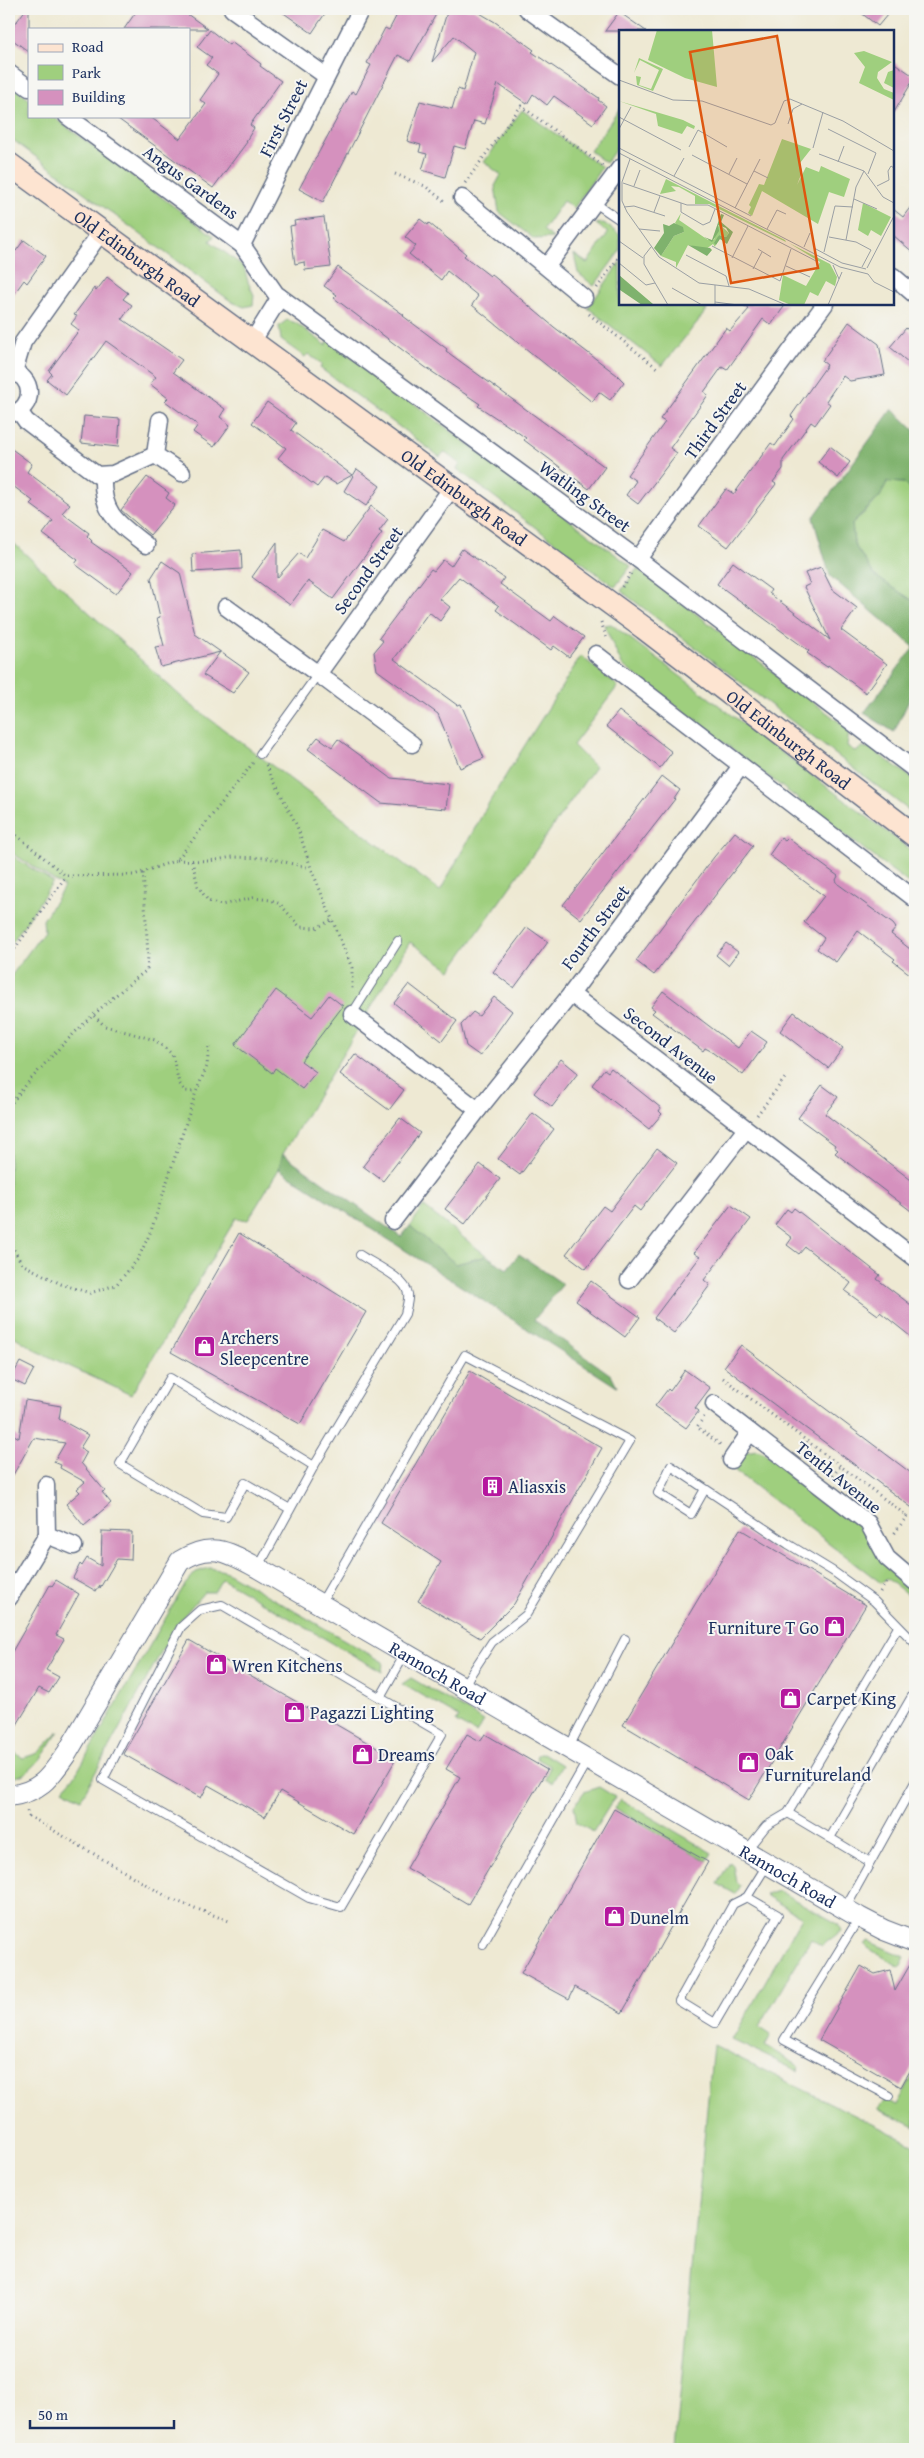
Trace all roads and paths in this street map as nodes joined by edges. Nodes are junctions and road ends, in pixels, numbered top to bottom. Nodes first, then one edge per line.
1 (232, 9) edge
2 (361, 9) edge
3 (526, 9) edge
4 (9, 73) edge
5 (619, 75) edge
6 (326, 76) junction
7 (28, 87) edge
8 (70, 118) edge
9 (9, 164) edge
10 (618, 172) edge
11 (395, 174) dead end
12 (458, 197) junction
13 (595, 203) junction
14 (619, 219) edge
15 (101, 232) junction
16 (242, 245) junction
17 (619, 256) edge
18 (547, 266) junction
19 (894, 277) edge
20 (915, 295) edge
21 (280, 297) junction
22 (587, 300) junction
23 (824, 305) edge
24 (252, 342) junction
25 (657, 368) dead end
26 (12, 372) edge
27 (14, 413) edge
28 (160, 420) dead end
29 (155, 454) junction
30 (182, 473) dead end
31 (103, 476) junction
32 (451, 489) junction
33 (146, 545) dead end
34 (638, 560) junction
35 (610, 603) junction
36 (226, 607) dead end
37 (608, 641) dead end
38 (596, 654) dead end
39 (318, 674) junction
40 (412, 744) dead end
41 (260, 754) junction
42 (741, 766) junction
43 (915, 770) edge
44 (9, 828) edge
45 (915, 836) edge
46 (177, 860) junction
47 (192, 861) junction
48 (311, 868) junction
49 (143, 871) junction
50 (66, 876) junction
51 (915, 899) edge
52 (332, 920) junction
53 (398, 941) dead end
54 (9, 957) edge
55 (571, 994) junction
56 (352, 1014) junction
57 (94, 1016) junction
58 (209, 1046) dead end
59 (785, 1078) dead end
60 (196, 1092) junction
61 (9, 1106) edge
62 (478, 1110) junction
63 (746, 1129) junction
64 (393, 1221) dead end
65 (9, 1241) edge
66 (360, 1256) dead end
67 (915, 1258) edge
68 (629, 1280) dead end
69 (723, 1378) dead end
70 (714, 1404) dead end
71 (750, 1432) junction
72 (731, 1460) dead end
73 (314, 1466) junction
74 (46, 1485) dead end
75 (705, 1489) junction
76 (290, 1509) junction
77 (47, 1534) junction
78 (74, 1546) dead end
79 (883, 1550) junction
80 (258, 1568) junction
81 (915, 1582) edge
82 (893, 1588) dead end
83 (9, 1598) edge
84 (874, 1601) junction
85 (320, 1605) junction
86 (898, 1627) junction
87 (625, 1639) dead end
88 (915, 1643) edge
89 (405, 1654) junction
90 (462, 1687) junction
91 (915, 1691) edge
92 (380, 1698) junction
93 (569, 1747) junction
94 (589, 1759) junction
95 (915, 1782) edge
96 (14, 1795) edge
97 (788, 1813) junction
98 (830, 1838) junction
99 (746, 1851) junction
100 (870, 1862) junction
101 (768, 1863) junction
102 (747, 1898) junction
103 (852, 1913) junction
104 (229, 1921) dead end
105 (915, 1942) edge
106 (483, 1944) dead end
107 (889, 2096) dead end

1 - 6 street
2 - 6 street, First Street
3 - 5 street
4 - 7 street
6 - 16 street, First Street
8 - 16 street, Angus Gardens
9 - 15 main road, Old Edinburgh Road
10 - 12 path
10 - 13 street
11 - 12 path
12 - 18 street
13 - 14 lane
13 - 18 street
15 - 24 main road, Old Edinburgh Road
15 - 26 street
16 - 21 street, Watling Street
17 - 22 path
18 - 22 street
19 - 20 street
21 - 24 street
21 - 34 street, Watling Street
22 - 25 path
23 - 34 street, Third Street
24 - 32 main road, Old Edinburgh Road
26 - 27 street
27 - 31 street
28 - 29 street
29 - 30 street
29 - 31 street
31 - 33 street
32 - 35 main road, Old Edinburgh Road
32 - 39 street, Second Street
34 - 35 path
34 - 43 street, Watling Street
35 - 37 path
35 - 45 main road, Old Edinburgh Road
36 - 39 street
38 - 42 street
39 - 40 street
39 - 41 lane
41 - 46 path
41 - 48 path
42 - 51 street
42 - 55 street, Fourth Street
44 - 50 path
46 - 47 path
46 - 49 path
47 - 48 path
47 - 52 path
48 - 52 path
49 - 50 path
49 - 57 path
50 - 54 path
52 - 56 path
53 - 56 lane
55 - 62 street, Fourth Street
55 - 63 street, Second Avenue
56 - 62 street
57 - 60 path
57 - 61 path
58 - 60 path
59 - 63 path
60 - 65 path
62 - 64 street, Fourth Street
63 - 67 street, Second Avenue
63 - 68 street
66 - 73 lane
69 - 79 path
70 - 71 street, Tenth Avenue
71 - 72 street
71 - 79 street, Tenth Avenue
73 - 76 lane
73 - 76 lane
74 - 77 street
75 - 75 lane
75 - 84 lane
76 - 80 lane
77 - 78 street
77 - 83 street
79 - 81 street, Tenth Avenue
80 - 85 street, Rannoch Road
80 - 96 street, Rannoch Road
82 - 84 path
84 - 86 lane
85 - 89 street, Rannoch Road
85 - 90 lane
86 - 88 lane
86 - 97 lane
87 - 93 lane
89 - 90 street, Rannoch Road
89 - 92 lane
90 - 93 street, Rannoch Road
91 - 98 lane
92 - 92 lane
93 - 94 street, Rannoch Road
94 - 99 street, Rannoch Road
94 - 106 lane
95 - 100 lane
96 - 104 path
97 - 98 lane
97 - 99 lane
98 - 100 lane
99 - 101 street, Rannoch Road
100 - 103 lane
101 - 102 lane
101 - 103 street, Rannoch Road
102 - 102 lane
103 - 105 street, Rannoch Road
103 - 107 lane

